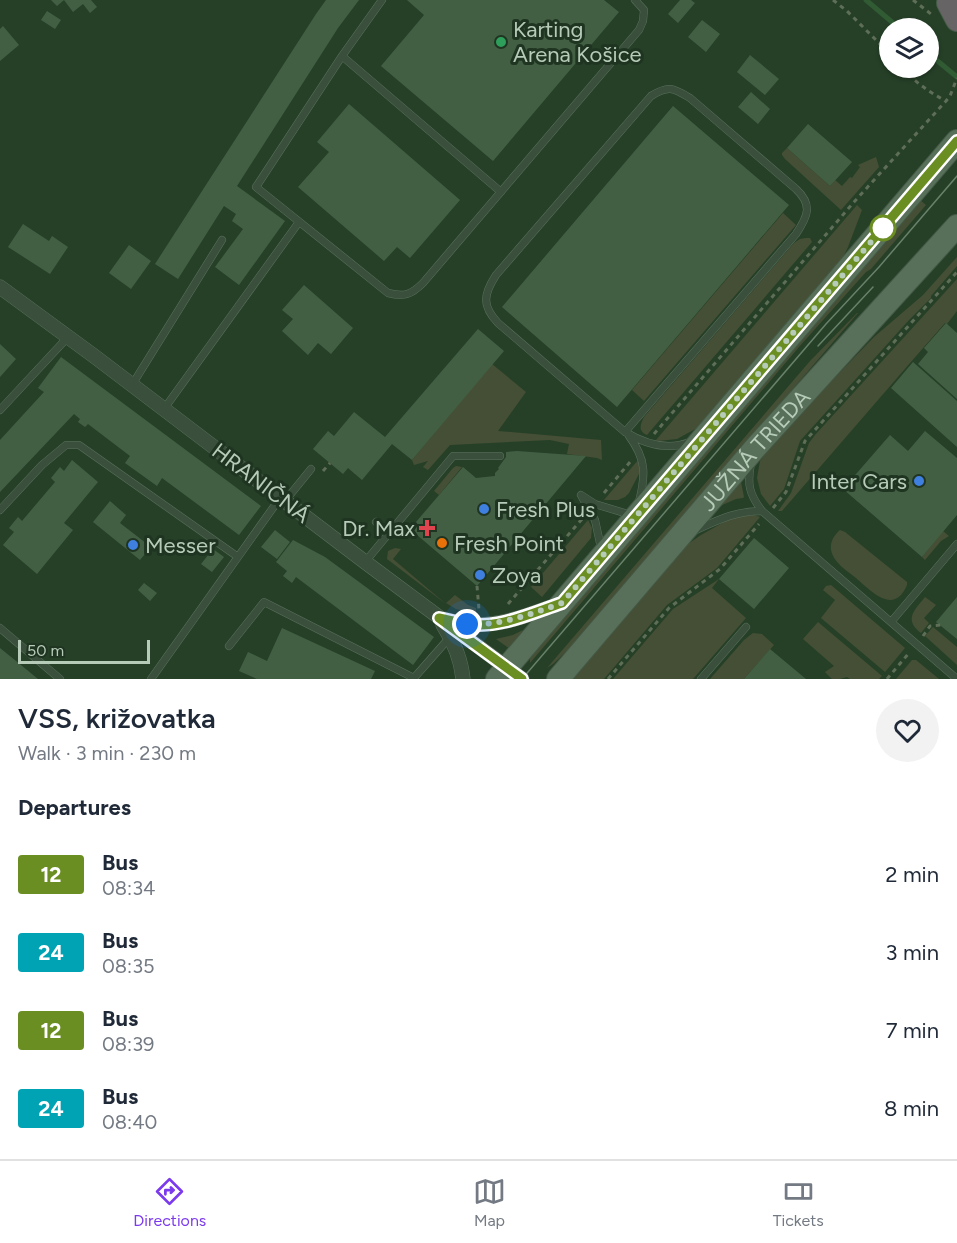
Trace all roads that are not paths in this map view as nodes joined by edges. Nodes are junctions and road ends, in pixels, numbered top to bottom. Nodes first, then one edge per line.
1 (382, 0) edge
2 (635, 0) edge
3 (342, 56) junction
4 (957, 141) edge
5 (501, 192) junction
6 (300, 222) junction
7 (957, 226) edge
8 (222, 240) dead end
9 (0, 287) edge
10 (68, 338) junction
11 (132, 385) junction
12 (164, 409) junction
13 (0, 410) edge
14 (626, 432) junction
15 (705, 436) junction
16 (756, 447) junction
17 (500, 456) dead end
18 (311, 469) dead end
19 (283, 500) junction
20 (0, 510) edge
21 (765, 513) junction
22 (636, 516) junction
23 (376, 522) dead end
24 (388, 534) junction
25 (679, 538) junction
26 (957, 544) edge
27 (602, 556) junction
28 (238, 557) junction
29 (365, 562) junction
30 (562, 603) junction
31 (439, 618) junction
32 (891, 622) junction
33 (746, 627) dead end
34 (0, 628) edge
35 (450, 636) junction
36 (229, 646) dead end
37 (508, 675) edge
38 (60, 679) edge
39 (152, 679) edge
40 (463, 679) edge
41 (558, 679) edge
42 (701, 679) edge
43 (957, 679) edge

1 - 3 lane
2 - 5 lane
3 - 5 lane
3 - 6 lane
4 - 15 main road
5 - 6 lane
6 - 12 lane
7 - 16 main road, JUŽNÁ TRIEDA
8 - 11 lane
9 - 10 street, HRANIČNÁ
10 - 11 street, HRANIČNÁ
10 - 13 lane
11 - 12 street, HRANIČNÁ
12 - 19 street, HRANIČNÁ
14 - 14 lane
14 - 15 lane
14 - 22 lane
15 - 22 main road
16 - 21 lane
16 - 25 main road, JUŽNÁ TRIEDA
17 - 24 lane
18 - 19 lane
19 - 28 lane
19 - 29 street, HRANIČNÁ
20 - 28 lane
21 - 25 lane
21 - 32 lane
22 - 27 main road
22 - 27 lane
23 - 24 lane
24 - 29 lane
25 - 41 main road, JUŽNÁ TRIEDA
26 - 32 lane
27 - 30 main road
28 - 39 lane
29 - 31 street, HRANIČNÁ
30 - 31 street
30 - 37 main road
31 - 35 street
31 - 37 street, HRANIČNÁ
32 - 43 lane
33 - 42 lane
34 - 38 lane
35 - 36 lane
35 - 40 street

